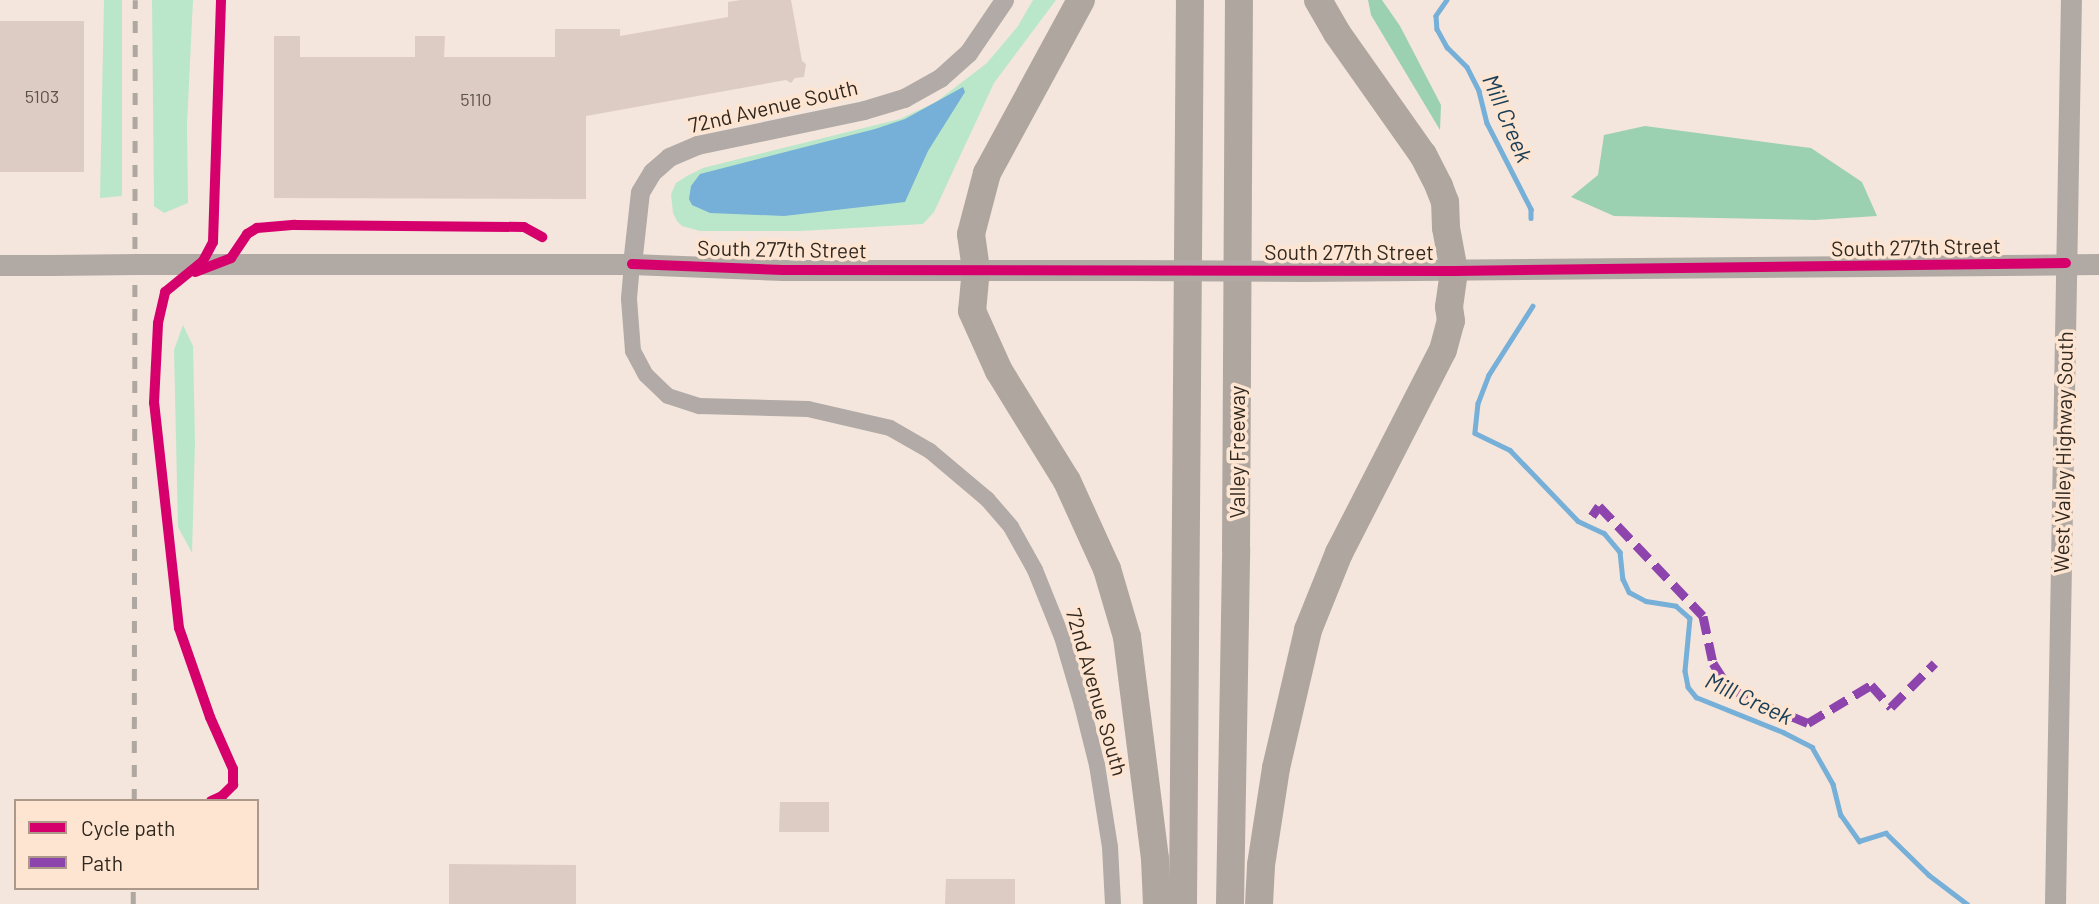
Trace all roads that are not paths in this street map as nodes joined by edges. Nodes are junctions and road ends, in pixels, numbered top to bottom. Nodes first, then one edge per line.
1 (1004, 0) edge
2 (1081, 0) edge
3 (1190, 0) edge
4 (1239, 0) edge
5 (1318, 0) edge
6 (2071, 0) edge
7 (2066, 263) junction
8 (632, 264) junction
9 (2099, 264) edge
10 (0, 265) edge
11 (976, 270) junction
12 (1454, 271) junction
13 (1113, 904) edge
14 (1157, 904) edge
15 (1183, 904) edge
16 (1230, 904) edge
17 (1259, 904) edge
18 (2056, 904) edge

1 - 8 street, 72nd Avenue South
2 - 11 highway
3 - 15 highway
4 - 16 highway, Valley Freeway
5 - 12 highway
6 - 7 main road, West Valley Highway South
7 - 9 main road, South 277th Street
7 - 12 main road, South 277th Street
7 - 18 main road, West Valley Highway South
8 - 10 main road, South 277th Street, bridge
8 - 11 main road, South 277th Street
8 - 13 street, 72nd Avenue South
11 - 12 main road, South 277th Street, bridge
11 - 14 highway
12 - 17 highway

